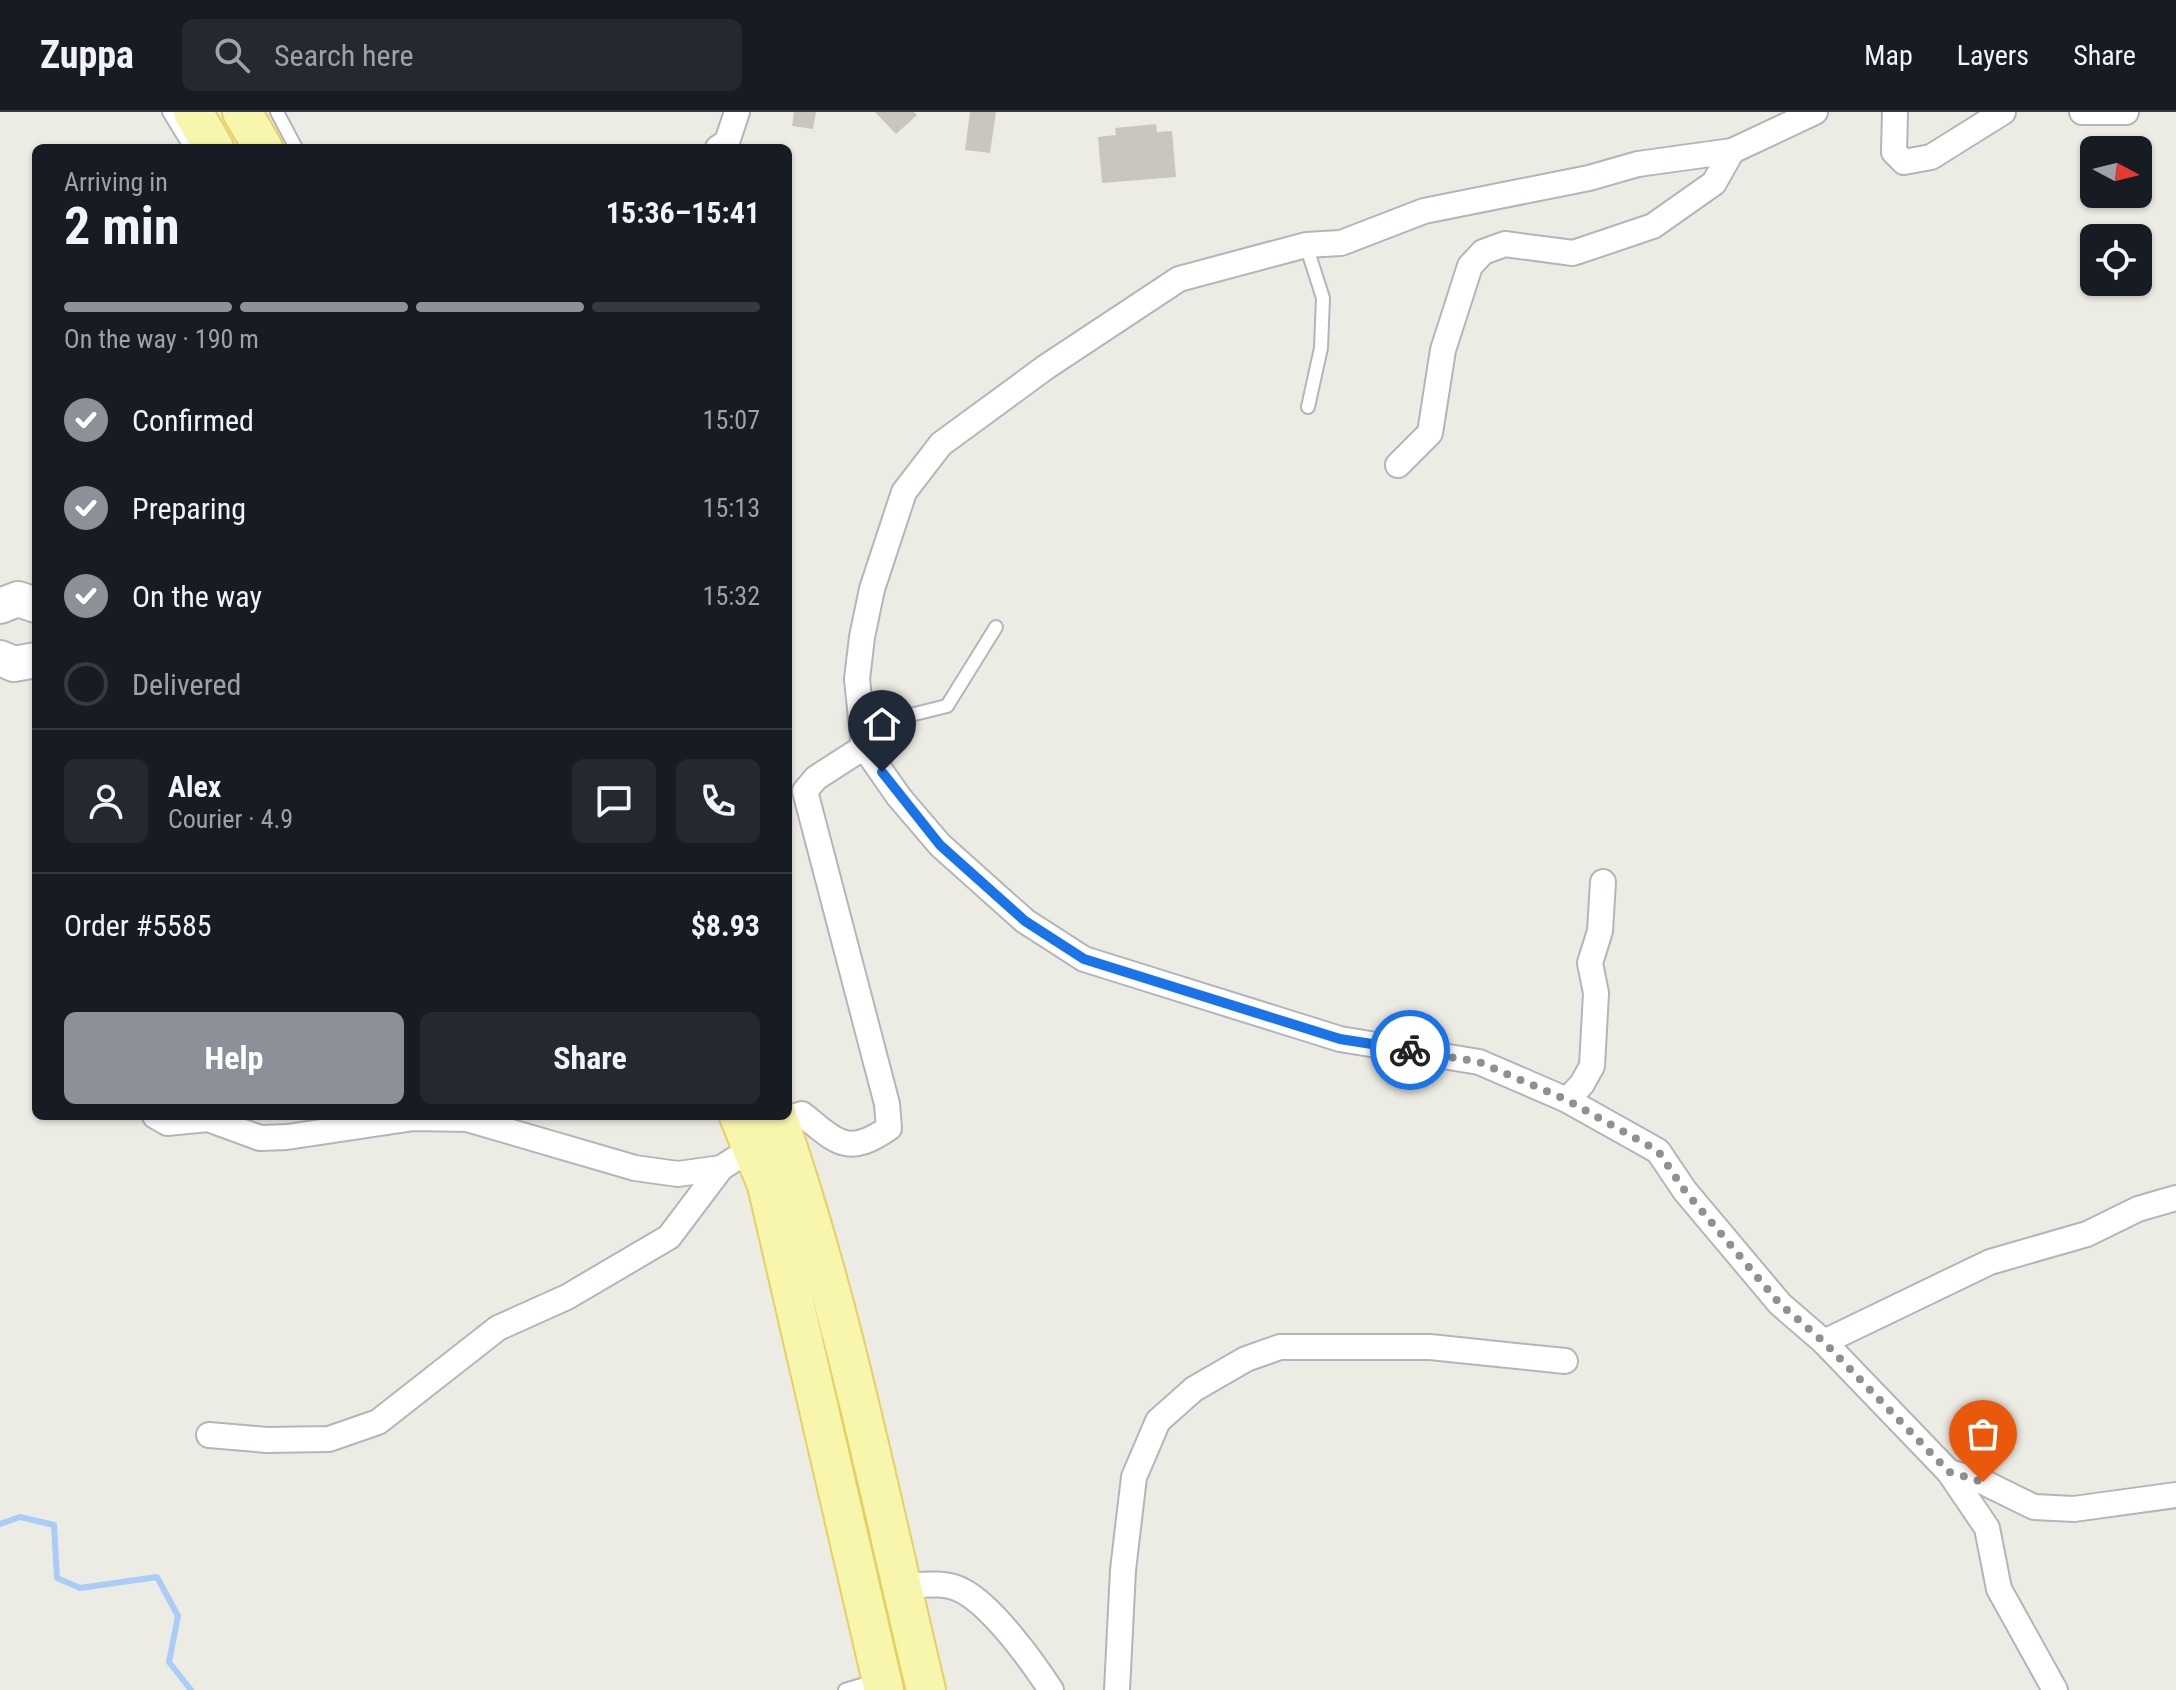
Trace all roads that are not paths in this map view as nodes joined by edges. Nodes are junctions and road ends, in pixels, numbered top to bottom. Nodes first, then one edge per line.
1 (169, 112) edge
2 (193, 112) edge
3 (242, 112) edge
4 (277, 112) edge
5 (737, 112) edge
6 (1815, 112) edge
7 (1895, 112) edge
8 (2003, 112) edge
9 (2082, 112) edge
10 (2126, 112) edge
11 (189, 144) edge
12 (212, 144) edge
13 (261, 144) edge
14 (294, 144) edge
15 (724, 144) edge
16 (1732, 151) junction
17 (1306, 245) junction
18 (1308, 407) dead end
19 (1398, 465) dead end
20 (996, 627) dead end
21 (864, 747) junction
22 (1603, 882) dead end
23 (1567, 1100) junction
24 (792, 1116) edge
25 (162, 1120) edge
26 (198, 1120) edge
27 (211, 1120) edge
28 (401, 1120) edge
29 (470, 1120) edge
30 (776, 1120) edge
31 (778, 1120) edge
32 (737, 1144) edge
33 (2176, 1198) edge
34 (1824, 1342) junction
35 (1565, 1361) dead end
36 (209, 1435) dead end
37 (1949, 1472) junction
38 (2176, 1495) edge
39 (901, 1586) junction
40 (882, 1685) edge
41 (845, 1690) edge
42 (926, 1690) edge
43 (1051, 1690) edge
44 (1117, 1690) edge
45 (2055, 1690) edge

1 - 11 lane
2 - 12 main road
3 - 13 main road
4 - 14 lane
5 - 15 street
6 - 16 street
7 - 8 street
9 - 10 street
16 - 17 street
16 - 19 street
17 - 18 lane
17 - 21 street
20 - 21 lane
21 - 23 street
21 - 24 street
22 - 23 street
23 - 34 street
25 - 26 street
27 - 28 street
29 - 32 street
30 - 32 street
31 - 39 main road
32 - 36 street
32 - 40 main road
33 - 34 street
34 - 37 street
35 - 44 street
37 - 38 street
37 - 45 street
39 - 42 main road
39 - 43 street
40 - 41 lane

